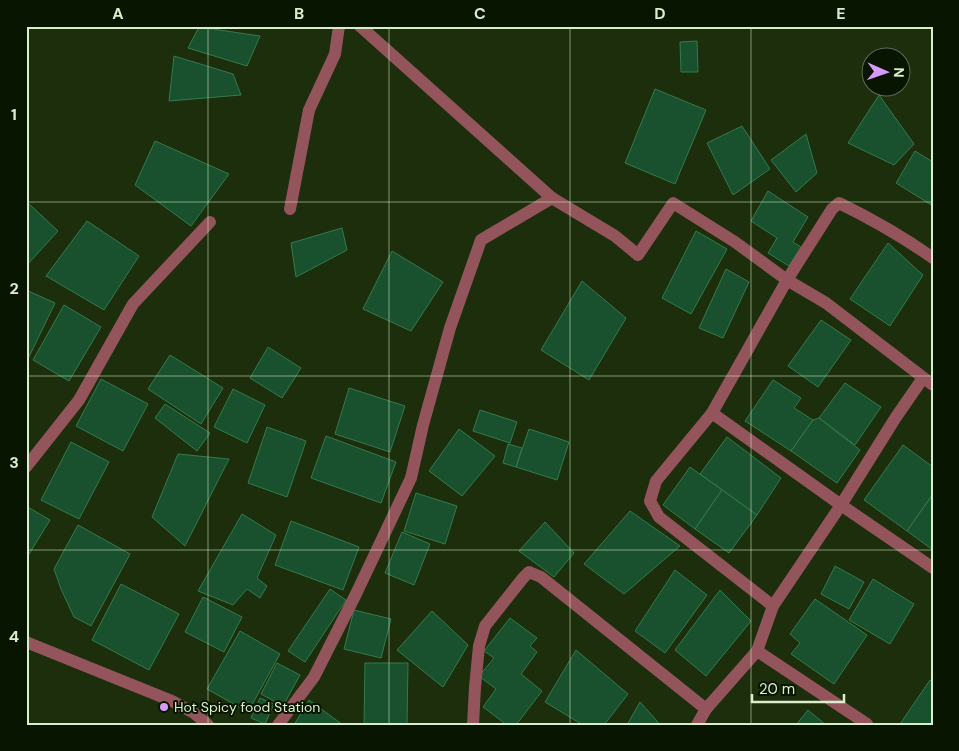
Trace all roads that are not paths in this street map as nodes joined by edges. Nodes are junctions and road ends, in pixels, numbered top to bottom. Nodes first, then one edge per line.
1 (339, 26) edge
2 (360, 26) edge
3 (552, 198) junction
4 (290, 209) dead end
5 (210, 222) dead end
6 (933, 258) edge
7 (787, 280) junction
8 (928, 381) edge
9 (712, 413) junction
10 (26, 467) edge
11 (841, 505) junction
12 (933, 568) edge
13 (773, 606) junction
14 (26, 642) edge
15 (757, 651) junction
16 (706, 709) junction
17 (866, 724) edge
18 (208, 725) edge
19 (278, 725) edge
20 (473, 725) edge
21 (697, 725) edge

1 - 4 street
2 - 3 street
3 - 7 street
3 - 19 street
5 - 10 street
6 - 7 street
7 - 8 street
7 - 9 street
8 - 11 street
9 - 11 street
9 - 13 street
11 - 12 street
11 - 13 street
13 - 15 street
14 - 18 street
15 - 16 street
15 - 17 street
16 - 20 street
16 - 21 street

